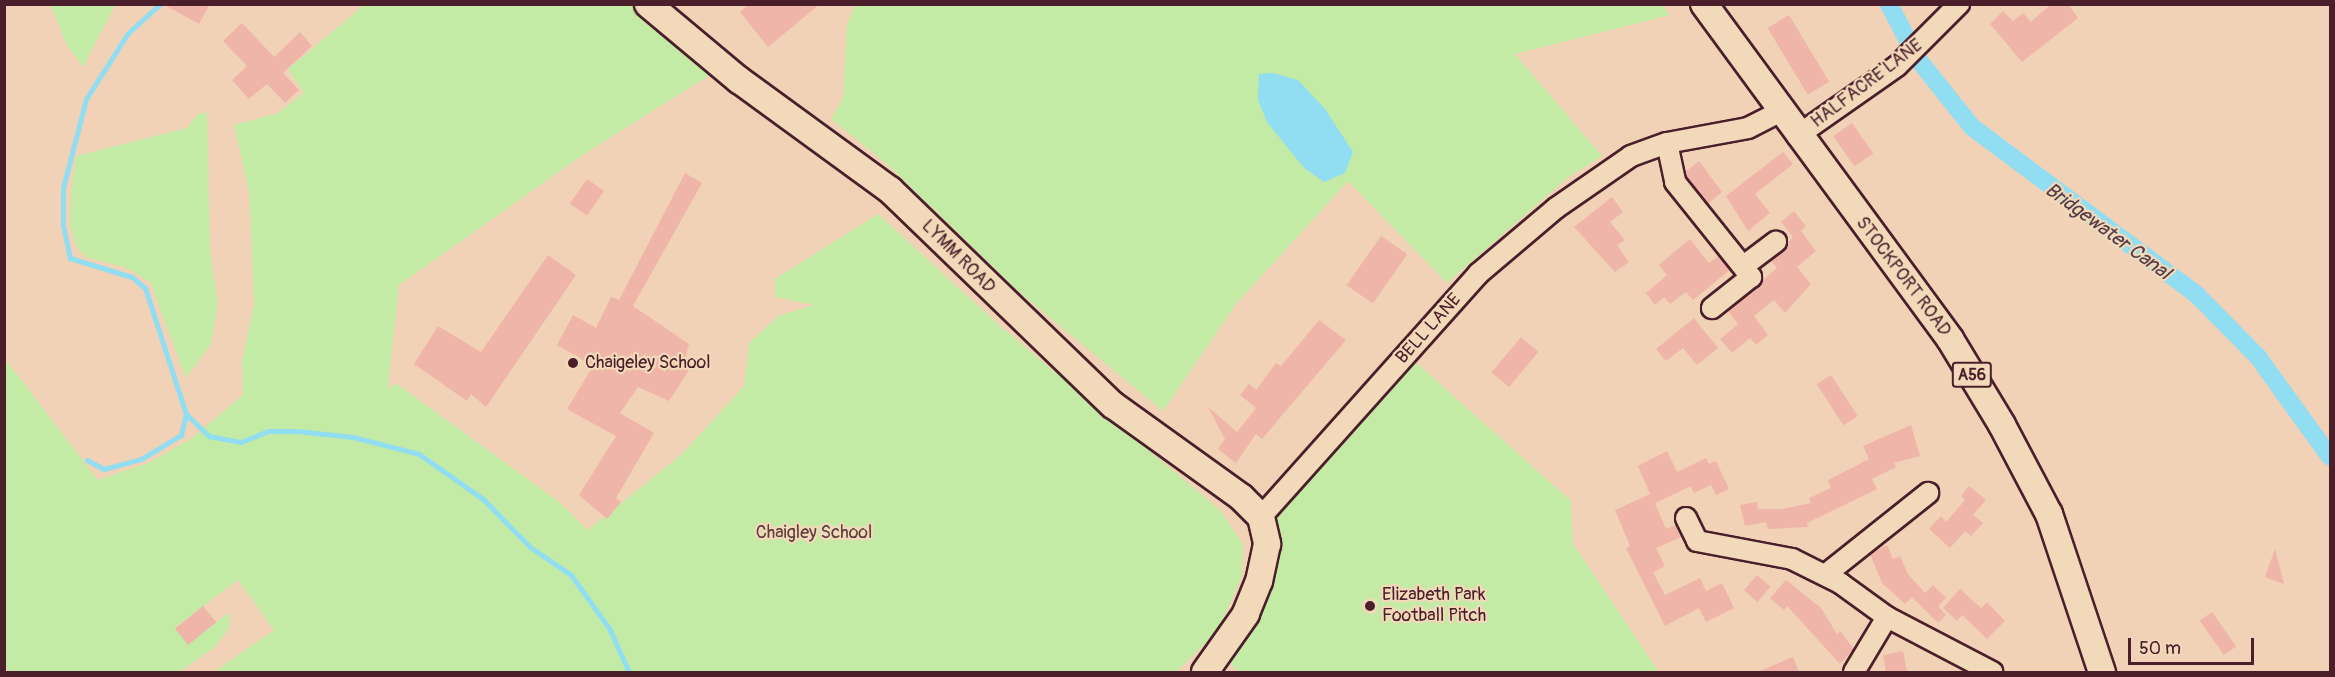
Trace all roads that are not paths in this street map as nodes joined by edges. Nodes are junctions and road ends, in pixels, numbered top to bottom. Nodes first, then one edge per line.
1 (648, 4) edge
2 (1704, 4) edge
3 (1959, 4) edge
4 (1779, 112) junction
5 (1797, 136) junction
6 (1667, 143) junction
7 (1776, 242) dead end
8 (1745, 265) junction
9 (1712, 308) dead end
10 (1928, 493) dead end
11 (1262, 517) junction
12 (1686, 518) dead end
13 (1825, 575) junction
14 (1887, 618) junction
15 (1204, 672) edge
16 (1854, 672) edge
17 (1992, 672) edge
18 (2102, 672) edge

1 - 11 main road, LYMM ROAD
2 - 4 main road, STOCKPORT ROAD / A56
3 - 5 street, HALFACRE LANE
4 - 5 main road, STOCKPORT ROAD / A56
4 - 6 street, BELL LANE
5 - 18 main road, STOCKPORT ROAD / A56
6 - 8 street
6 - 11 street, BELL LANE
7 - 8 street
8 - 9 street
10 - 13 street
11 - 15 main road
12 - 13 street
13 - 14 street
14 - 16 street
14 - 17 street

